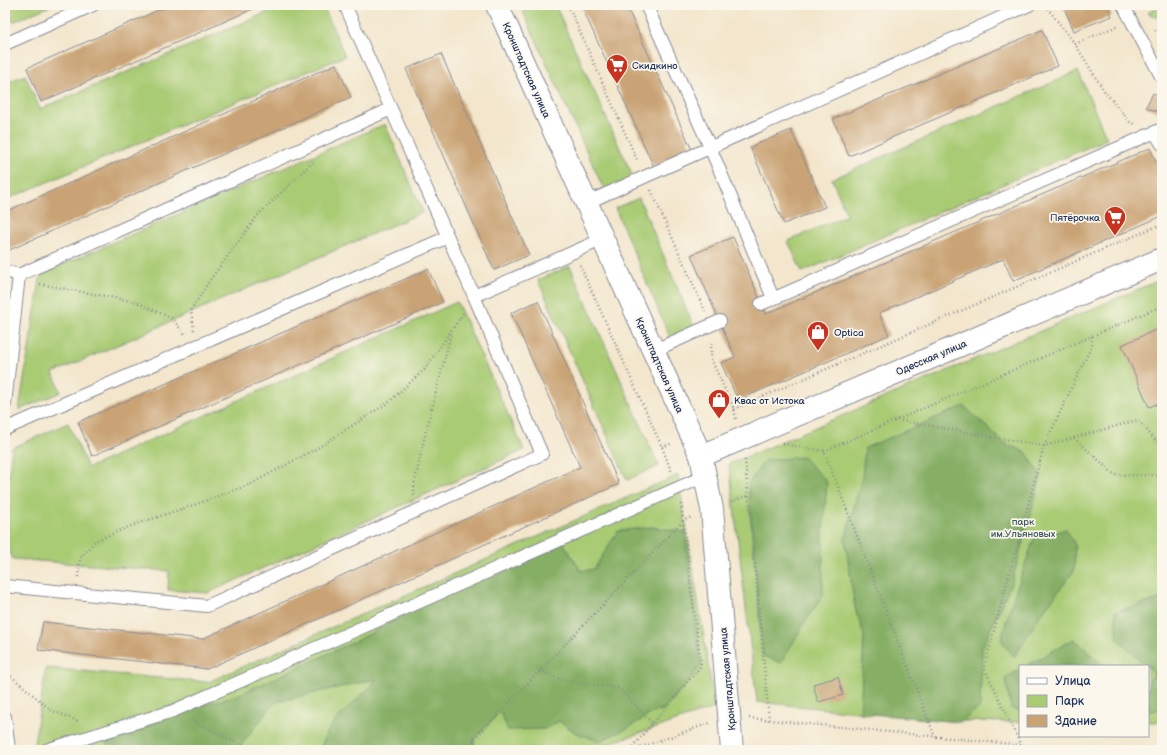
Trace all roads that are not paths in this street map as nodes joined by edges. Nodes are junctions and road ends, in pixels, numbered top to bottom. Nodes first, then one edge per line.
1 (93, 5) edge
2 (345, 5) edge
3 (497, 5) edge
4 (646, 5) edge
5 (1030, 5) edge
6 (1123, 5) edge
7 (1135, 5) edge
8 (1130, 20) junction
9 (5, 44) edge
10 (1162, 78) edge
11 (391, 109) junction
12 (1158, 131) edge
13 (1162, 144) edge
14 (710, 147) junction
15 (586, 203) junction
16 (448, 237) junction
17 (603, 239) junction
18 (1162, 259) edge
19 (5, 271) edge
20 (19, 275) junction
21 (474, 296) junction
22 (773, 298) junction
23 (761, 304) dead end
24 (715, 323) road end
25 (654, 351) junction
26 (5, 404) edge
27 (5, 429) edge
28 (703, 466) junction
29 (5, 586) edge
30 (5, 718) edge
31 (9, 750) edge
32 (46, 750) edge
33 (732, 750) edge

1 - 9 lane
2 - 11 lane
3 - 15 street, Кронштадтская улица
4 - 14 lane
5 - 14 lane
6 - 8 lane
7 - 8 lane
8 - 10 lane
11 - 16 lane
11 - 20 lane
12 - 13 lane
12 - 22 lane
14 - 15 lane
14 - 22 lane
15 - 17 street, Кронштадтская улица
16 - 21 lane
16 - 27 lane
17 - 21 lane
17 - 25 street, Кронштадтская улица
18 - 28 street, Одесская улица
19 - 20 lane
20 - 26 lane
21 - 29 lane
22 - 23 lane
24 - 25 lane
25 - 28 street, Кронштадтская улица
28 - 32 lane
28 - 33 street, Кронштадтская улица
30 - 31 lane

